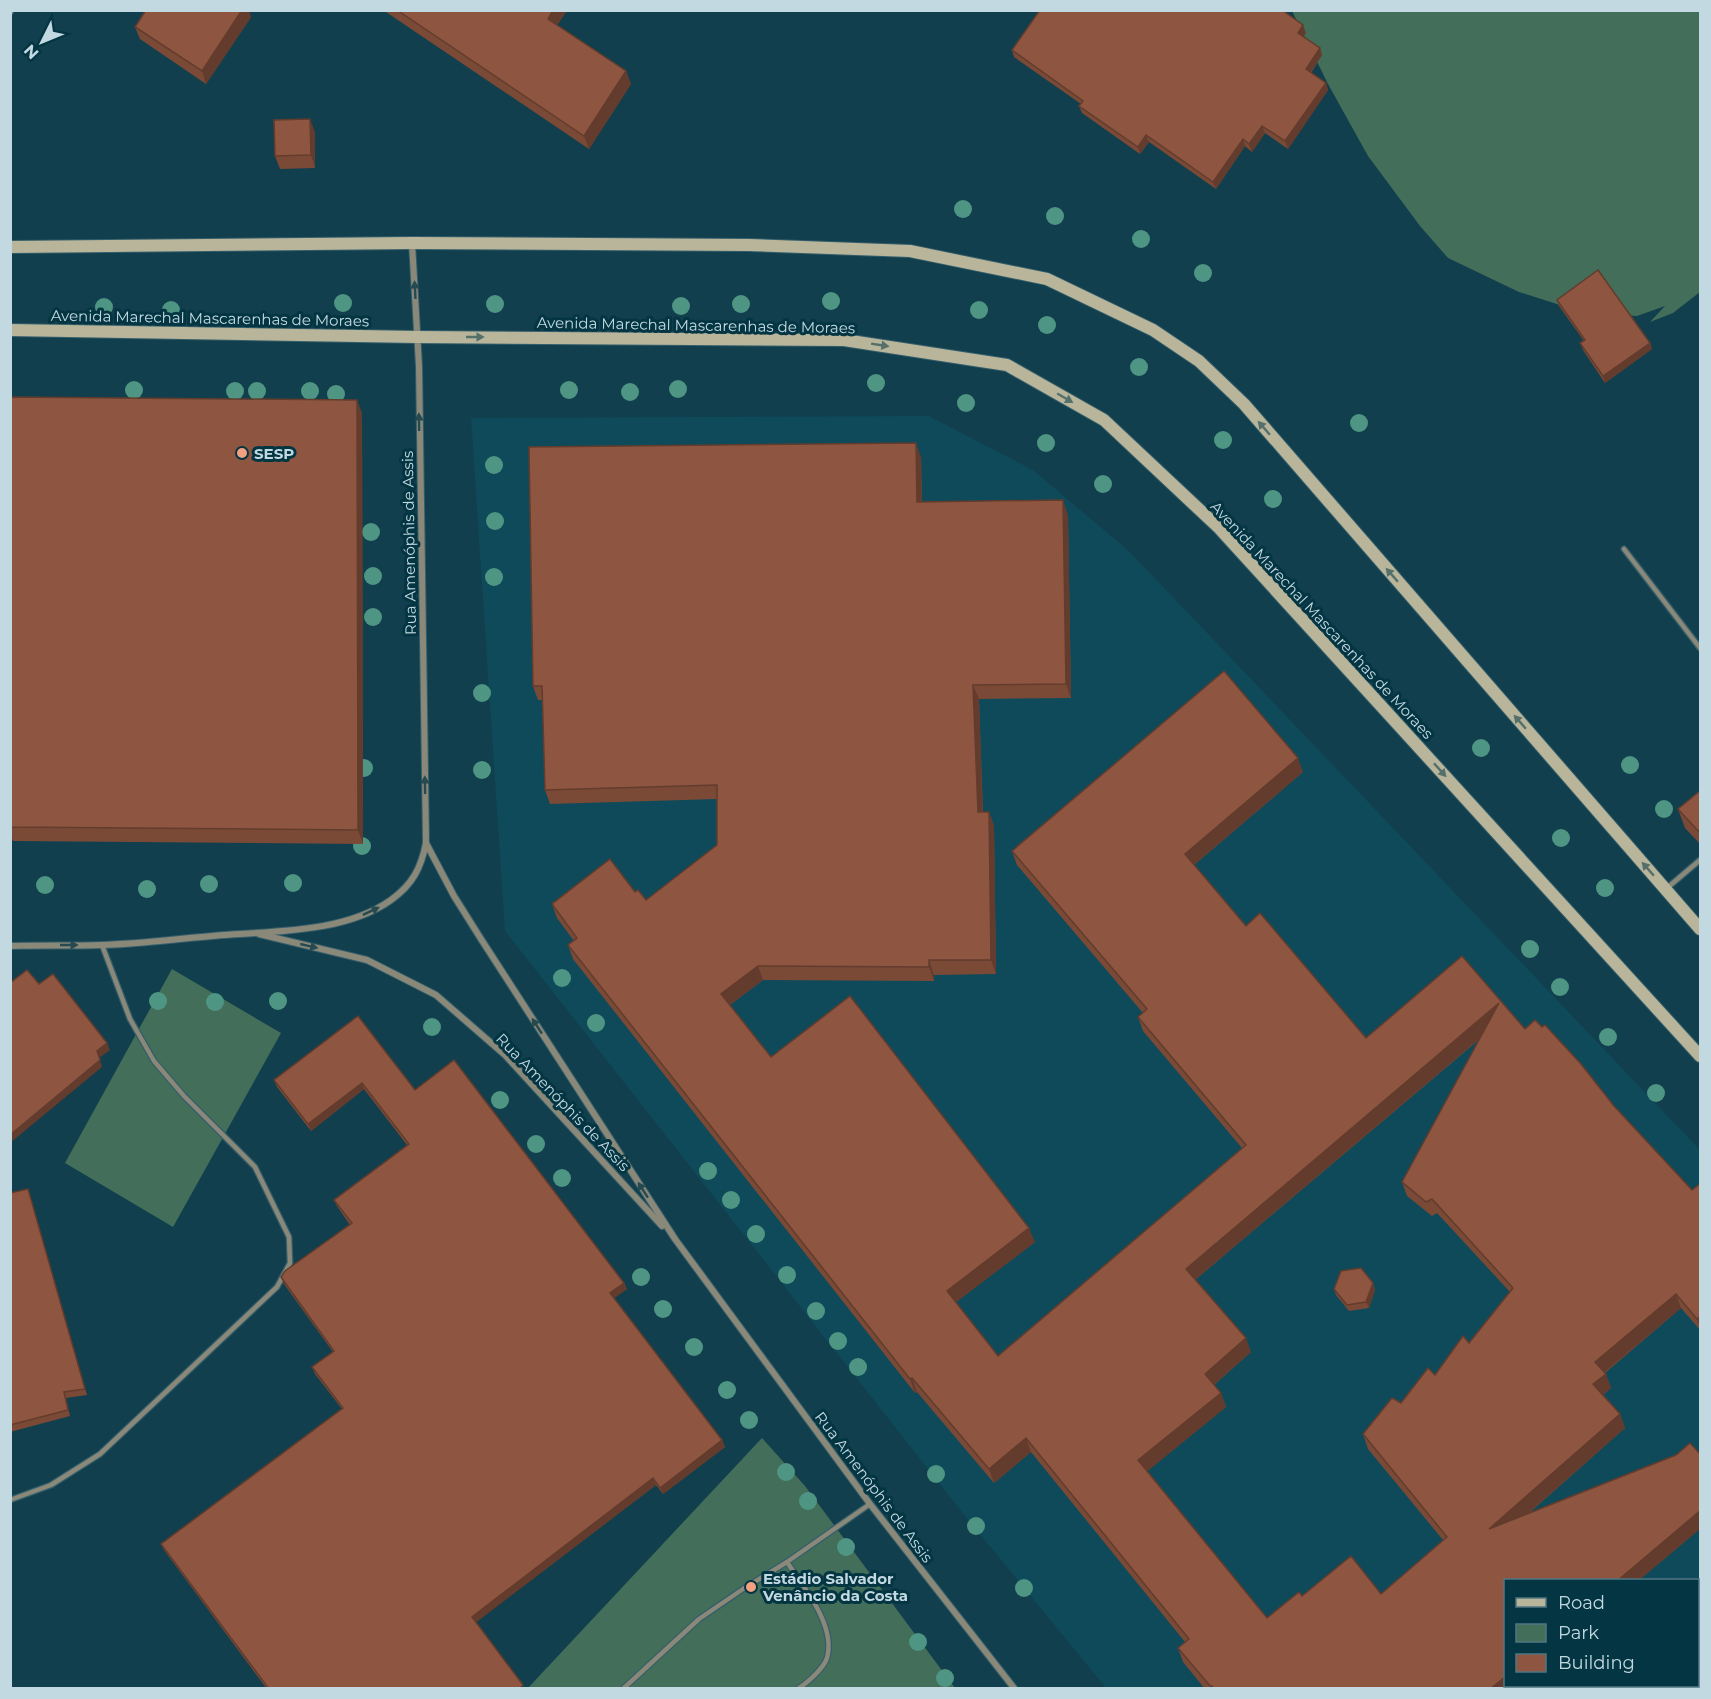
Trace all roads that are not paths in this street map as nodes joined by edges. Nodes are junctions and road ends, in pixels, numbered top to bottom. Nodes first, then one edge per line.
1 (412, 243) junction
2 (10, 247) edge
3 (10, 330) edge
4 (417, 337) junction
5 (1624, 549) dead end
6 (1701, 648) edge
7 (426, 843) junction
8 (1701, 860) edge
9 (1665, 890) junction
10 (1701, 929) edge
11 (252, 933) junction
12 (102, 945) junction
13 (10, 946) edge
14 (1701, 1056) edge
15 (675, 1239) junction
16 (10, 1500) edge
17 (870, 1504) junction
18 (787, 1562) junction
19 (624, 1689) edge
20 (799, 1689) edge
21 (1014, 1689) edge

1 - 2 main road
4 -> 1 street, Rua Amenóphis de Assis
9 -> 1 main road
3 - 4 main road, Avenida Marechal Mascarenhas de Moraes
7 -> 4 street, Rua Amenóphis de Assis
4 -> 14 main road, Avenida Marechal Mascarenhas de Moraes
5 - 6 lane
11 -> 7 street, Rua Amenóphis de Assis
15 -> 7 street, Rua Amenóphis de Assis
8 - 9 lane
9 - 10 main road
11 - 12 street
11 -> 15 street, Rua Amenóphis de Assis
13 -> 12 street
12 - 16 lane
15 - 17 street, Rua Amenóphis de Assis
17 - 18 lane
17 - 21 street, Rua Amenóphis de Assis
18 - 19 lane
18 - 20 lane

